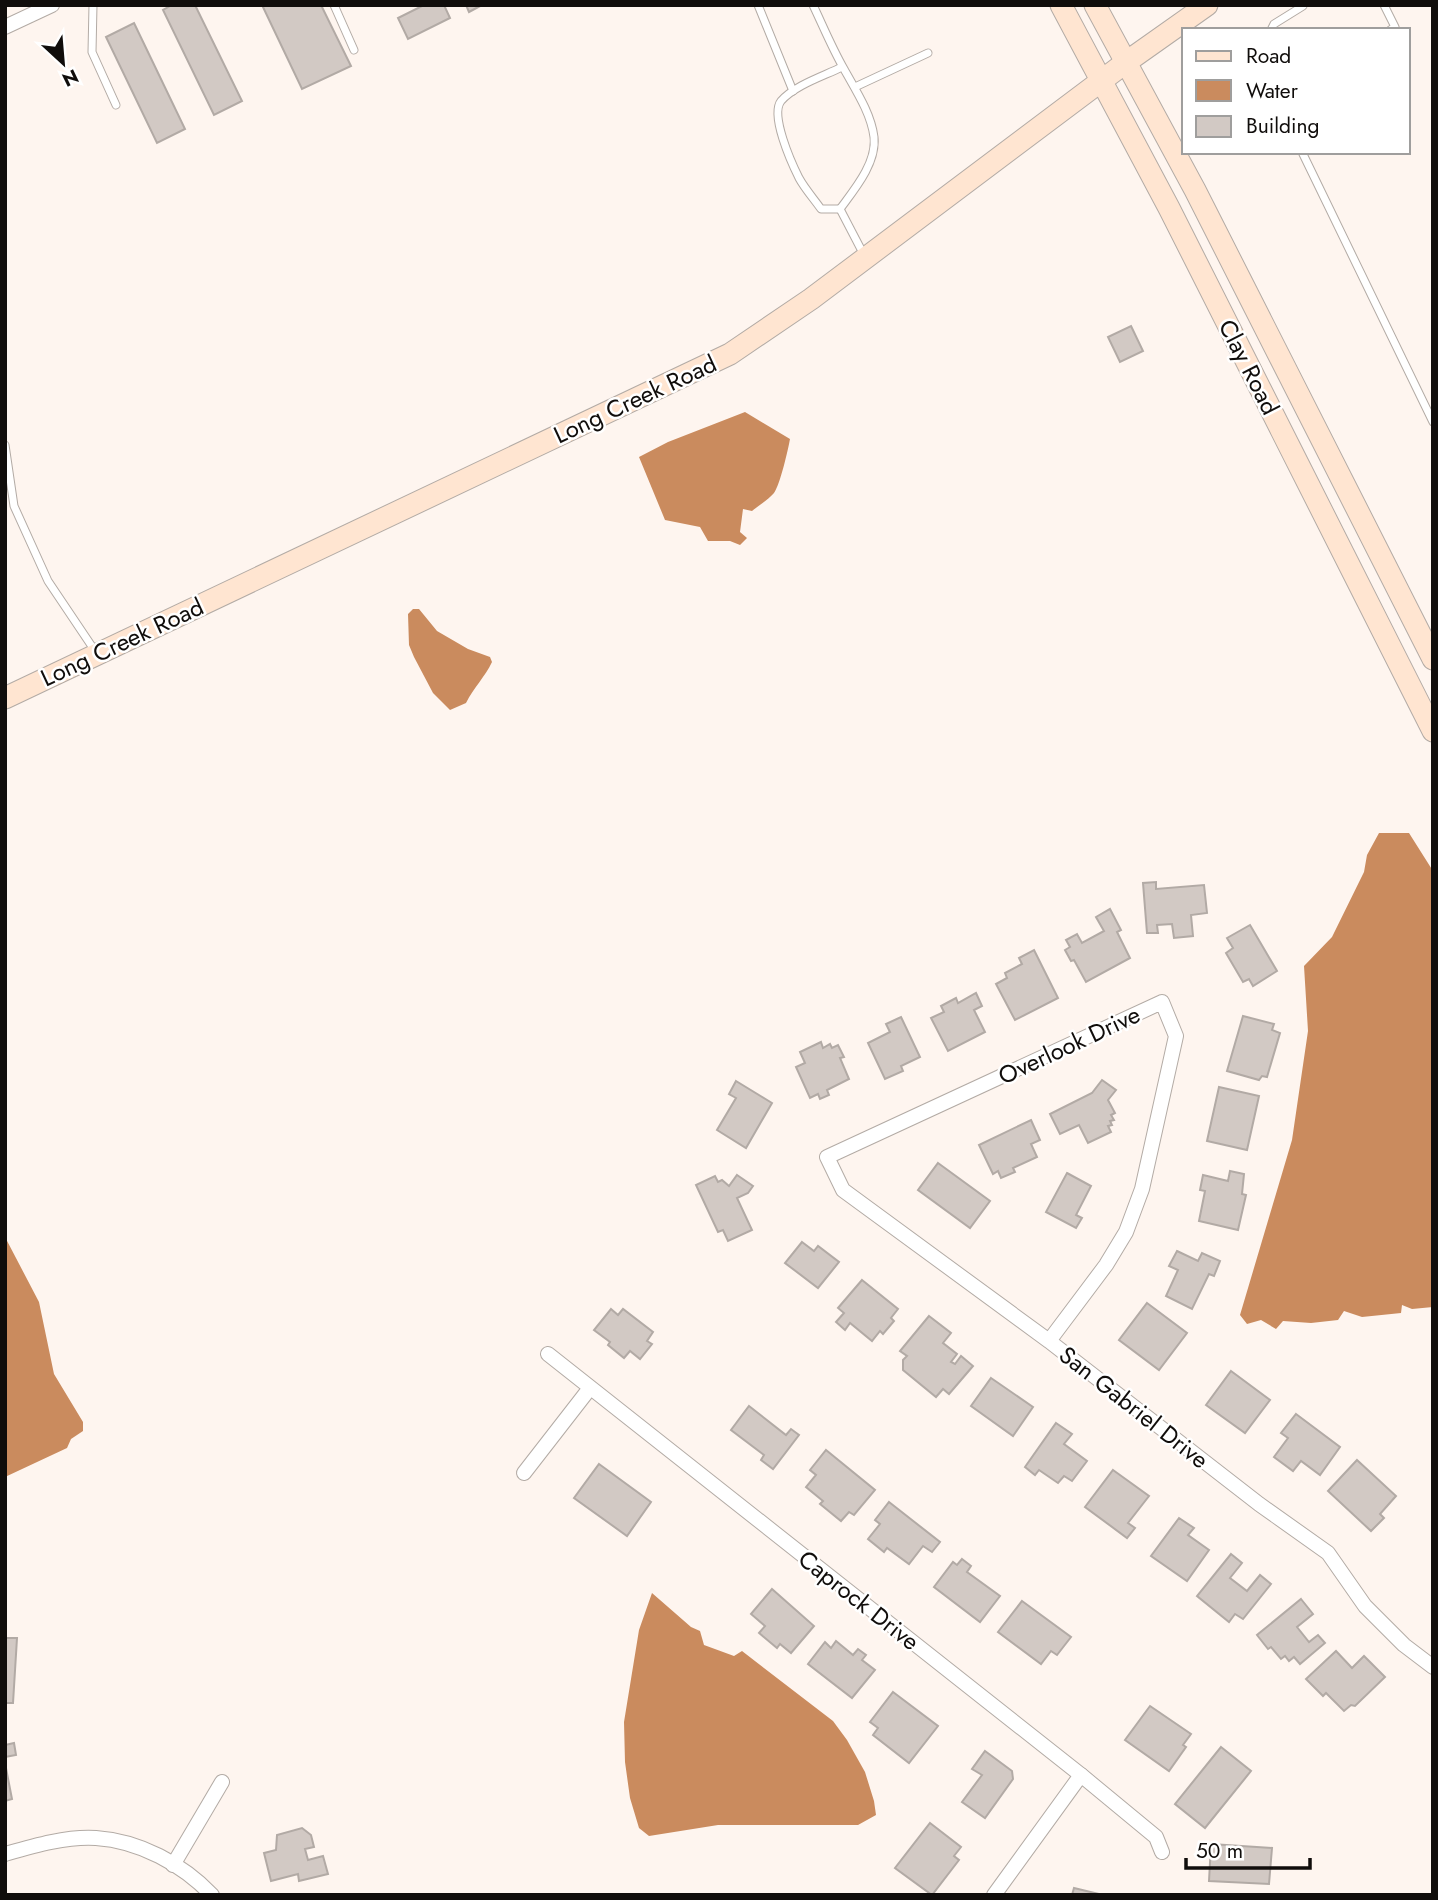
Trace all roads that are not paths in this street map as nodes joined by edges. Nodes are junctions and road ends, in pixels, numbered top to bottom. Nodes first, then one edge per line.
1 (52, 5) edge
2 (93, 5) edge
3 (334, 5) edge
4 (758, 5) edge
5 (813, 5) edge
6 (1061, 5) edge
7 (1095, 5) edge
8 (1207, 5) edge
9 (1303, 5) edge
10 (1384, 5) edge
11 (5, 27) edge
12 (1272, 28) edge
13 (1393, 28) edge
14 (354, 50) dead end
15 (928, 53) dead end
16 (1125, 63) junction
17 (842, 67) junction
18 (1101, 82) junction
19 (855, 87) junction
20 (793, 92) junction
21 (116, 105) dead end
22 (1303, 154) edge
23 (840, 209) junction
24 (866, 258) junction
25 (1433, 422) edge
26 (5, 445) edge
27 (97, 654) junction
28 (1433, 659) edge
29 (5, 698) edge
30 (1433, 731) edge
31 (827, 1157) joint
32 (1049, 1341) junction
33 (548, 1354) dead end
34 (590, 1388) junction
35 (524, 1473) dead end
36 (1433, 1667) edge
37 (1081, 1776) junction
38 (222, 1782) dead end
39 (1163, 1852) dead end
40 (5, 1854) edge
41 (173, 1865) junction
42 (212, 1895) edge
43 (994, 1895) edge

1 - 11 street
2 - 21 lane
3 - 14 lane
4 - 20 lane
5 - 17 lane
6 - 18 main road, Clay Road
7 - 16 main road, Clay Road
8 - 16 main road, Long Creek Road
9 - 12 lane
10 - 13 lane
15 - 19 lane
16 - 18 main road, Long Creek Road
16 - 28 main road, Clay Road
17 - 19 lane
17 - 20 lane
18 - 24 main road, Long Creek Road
18 - 30 main road, Clay Road
19 - 23 lane
20 - 23 lane
22 - 25 lane
23 - 24 lane
24 - 27 main road, Long Creek Road
26 - 27 lane
27 - 29 main road, Long Creek Road
31 - 32 street, San Gabriel Drive
31 - 32 street, Overlook Drive
32 - 36 street, San Gabriel Drive
33 - 34 street, Caprock Drive
34 - 35 street
34 - 37 street, Caprock Drive
37 - 39 street, Caprock Drive
37 - 43 street
38 - 41 street
40 - 41 street
41 - 42 street

